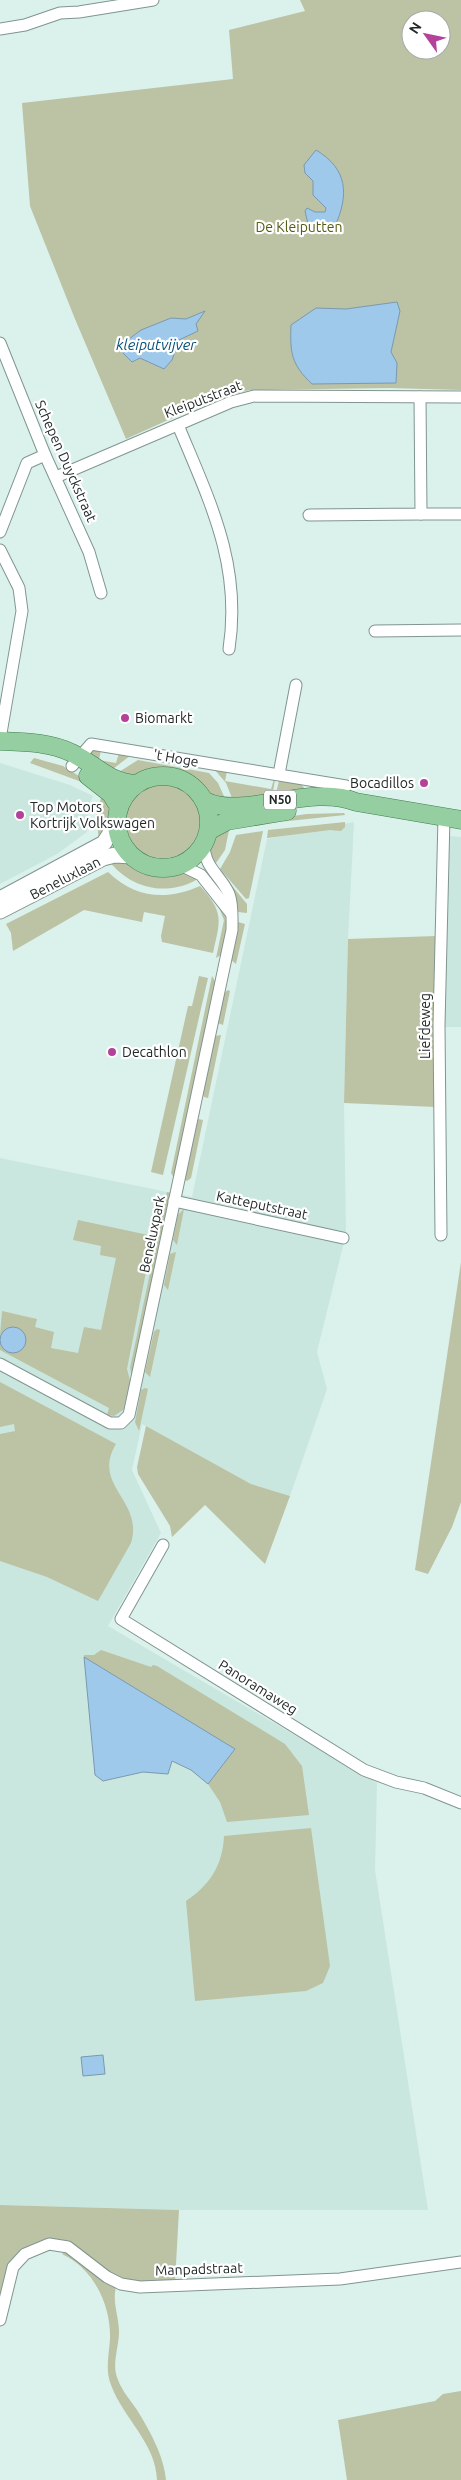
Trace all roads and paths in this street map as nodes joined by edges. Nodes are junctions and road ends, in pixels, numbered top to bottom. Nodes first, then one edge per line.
1 (153, 0) edge
2 (0, 29) edge
3 (0, 343) edge
4 (420, 397) junction
5 (461, 397) edge
6 (178, 425) junction
7 (44, 455) junction
8 (56, 477) junction
9 (421, 514) junction
10 (461, 514) edge
11 (309, 515) dead end
12 (0, 532) edge
13 (0, 550) edge
14 (101, 593) dead end
15 (461, 630) edge
16 (375, 631) dead end
17 (229, 649) dead end
18 (296, 685) dead end
19 (0, 740) edge
20 (75, 761) junction
21 (278, 774) junction
22 (136, 784) junction
23 (346, 786) dead end
24 (205, 801) junction
25 (356, 802) junction
26 (118, 816) junction
27 (452, 818) edge
28 (207, 837) junction
29 (132, 856) junction
30 (180, 865) junction
31 (0, 899) edge
32 (0, 911) edge
33 (231, 914) junction
34 (174, 1201) junction
35 (440, 1235) dead end
36 (344, 1238) dead end
37 (0, 1364) edge
38 (163, 1545) dead end
39 (461, 1803) edge
40 (461, 2262) edge
41 (0, 2320) edge

1 - 2 street
3 - 7 street, Schepen Duyckstraat
4 - 5 street, Kleiputstraat
4 - 6 street, Kleiputstraat
4 - 9 street
6 - 8 street, Kleiputstraat
6 - 17 street
7 - 8 street, Schepen Duyckstraat
7 - 12 street
8 - 14 street, Schepen Duyckstraat
9 - 10 street
9 - 11 street
13 - 19 street
15 - 16 street
18 - 21 street
20 - 21 street, 't Hoge
20 - 22 main road
20 - 26 main road
21 - 23 street, 't Hoge
22 - 24 main road
22 - 26 main road
24 - 25 main road, N50
24 - 28 main road
25 - 27 main road, N50
25 - 28 main road, N50
26 - 29 main road
26 - 31 main road, Beneluxlaan
27 - 35 street, Liefdeweg
28 - 30 main road, N50
28 - 33 street, Beneluxpark
29 - 30 main road
29 - 32 main road, Beneluxlaan
30 - 33 street
33 - 34 street, Beneluxpark
34 - 36 street, Katteputstraat
34 - 37 street, Beneluxpark
38 - 39 street, Panoramaweg
40 - 41 street, Manpadstraat

